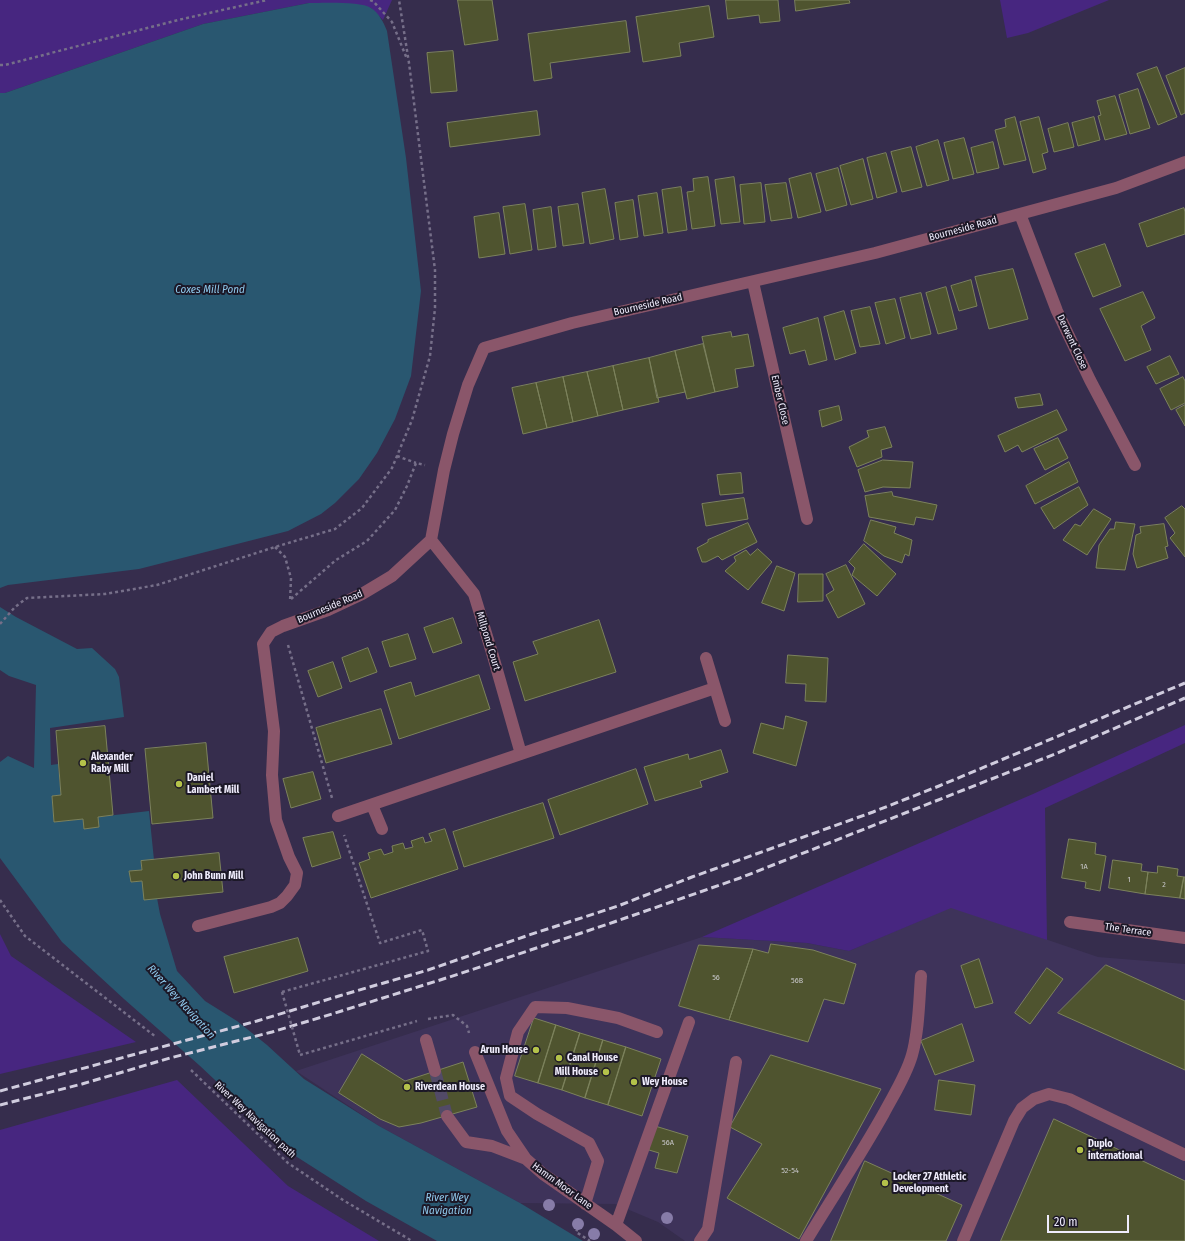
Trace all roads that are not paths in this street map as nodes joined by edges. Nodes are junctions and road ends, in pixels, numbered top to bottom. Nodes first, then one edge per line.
1 (1185, 162) edge
2 (1020, 214) junction
3 (753, 282) junction
4 (1135, 465) dead end
5 (807, 519) dead end
6 (431, 540) junction
7 (706, 658) dead end
8 (715, 688) junction
9 (725, 721) dead end
10 (521, 754) junction
11 (372, 804) junction
12 (338, 816) dead end
13 (382, 829) dead end
14 (1070, 922) dead end
15 (198, 926) dead end
16 (1185, 938) edge
17 (921, 976) dead end
18 (689, 1022) dead end
19 (657, 1032) dead end
20 (426, 1040) dead end
21 (475, 1052) road end
22 (736, 1062) dead end
23 (435, 1071) tunnel mouth
24 (448, 1116) tunnel mouth
25 (1185, 1156) edge
26 (526, 1159) junction
27 (585, 1204) junction
28 (616, 1225) junction
29 (636, 1241) edge
30 (700, 1241) edge
31 (806, 1241) edge
32 (963, 1241) edge

1 - 2 street, Bourneside Road
2 - 3 street, Bourneside Road
2 - 4 street, Derwent Close
3 - 5 street, Ember Close
3 - 6 street, Bourneside Road
6 - 10 street, Millpond Court
6 - 15 street, Bourneside Road
7 - 8 street
8 - 9 street
8 - 10 street
10 - 11 street
11 - 12 street
11 - 13 street
14 - 16 street, The Terrace
17 - 31 street
18 - 28 street
19 - 27 street
20 - 23 street
21 - 26 street, Hamm Moor Lane
22 - 30 street
24 - 26 street
25 - 32 street
26 - 27 street, Hamm Moor Lane
27 - 28 street, Hamm Moor Lane
28 - 29 street, Hamm Moor Lane

